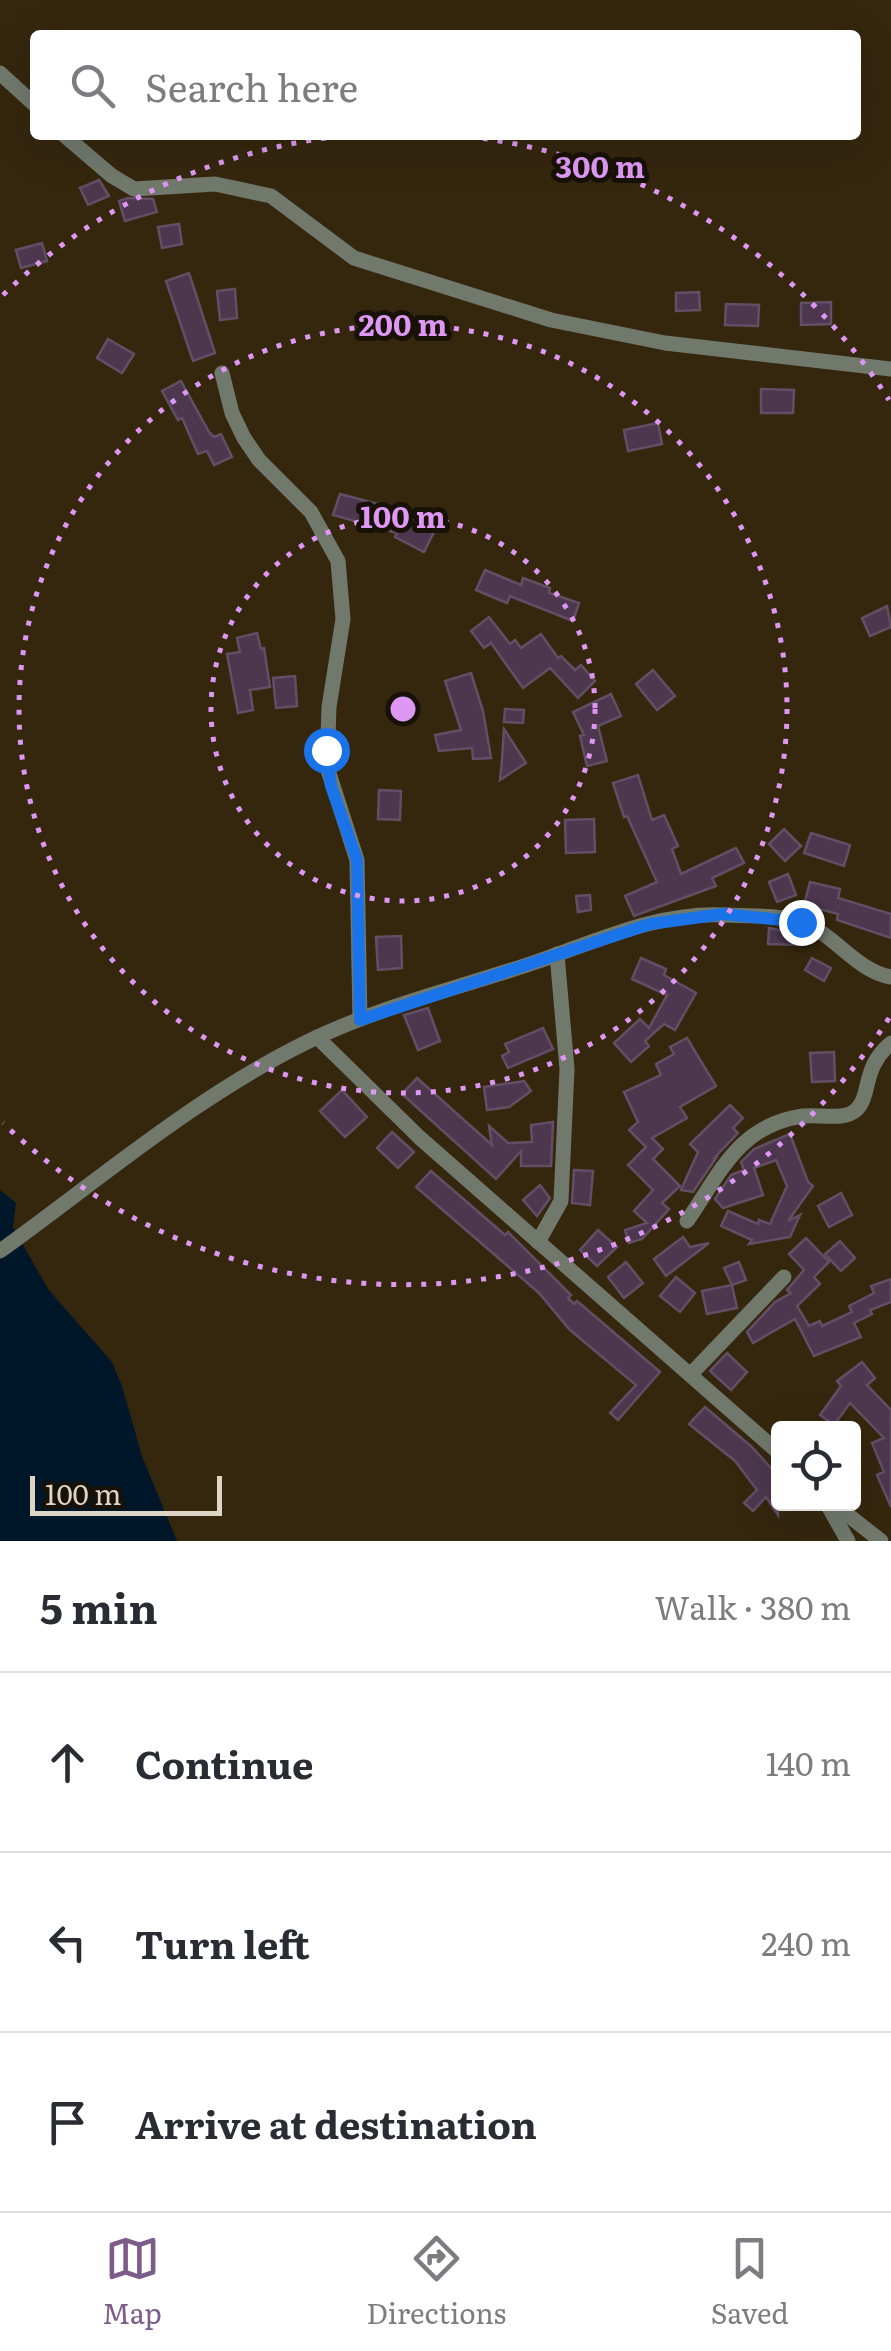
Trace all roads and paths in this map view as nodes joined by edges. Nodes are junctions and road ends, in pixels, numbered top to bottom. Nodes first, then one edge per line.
1 (0, 73) edge
2 (30, 100) edge
3 (70, 140) edge
4 (891, 368) edge
5 (222, 373) dead end
6 (557, 954) junction
7 (891, 976) edge
8 (360, 1020) junction
9 (317, 1037) junction
10 (891, 1043) edge
11 (686, 1221) dead end
12 (538, 1242) junction
13 (0, 1252) edge
14 (784, 1277) dead end
15 (692, 1373) junction
16 (771, 1446) edge
17 (830, 1511) edge
18 (843, 1511) edge
19 (848, 1541) edge
20 (882, 1541) edge

1 - 2 street
3 - 4 street
5 - 8 street
6 - 7 street
6 - 8 street
6 - 12 street
8 - 9 street
9 - 12 street
9 - 13 street
10 - 11 street
12 - 15 street
14 - 15 street
15 - 16 street
17 - 19 street
18 - 20 street

